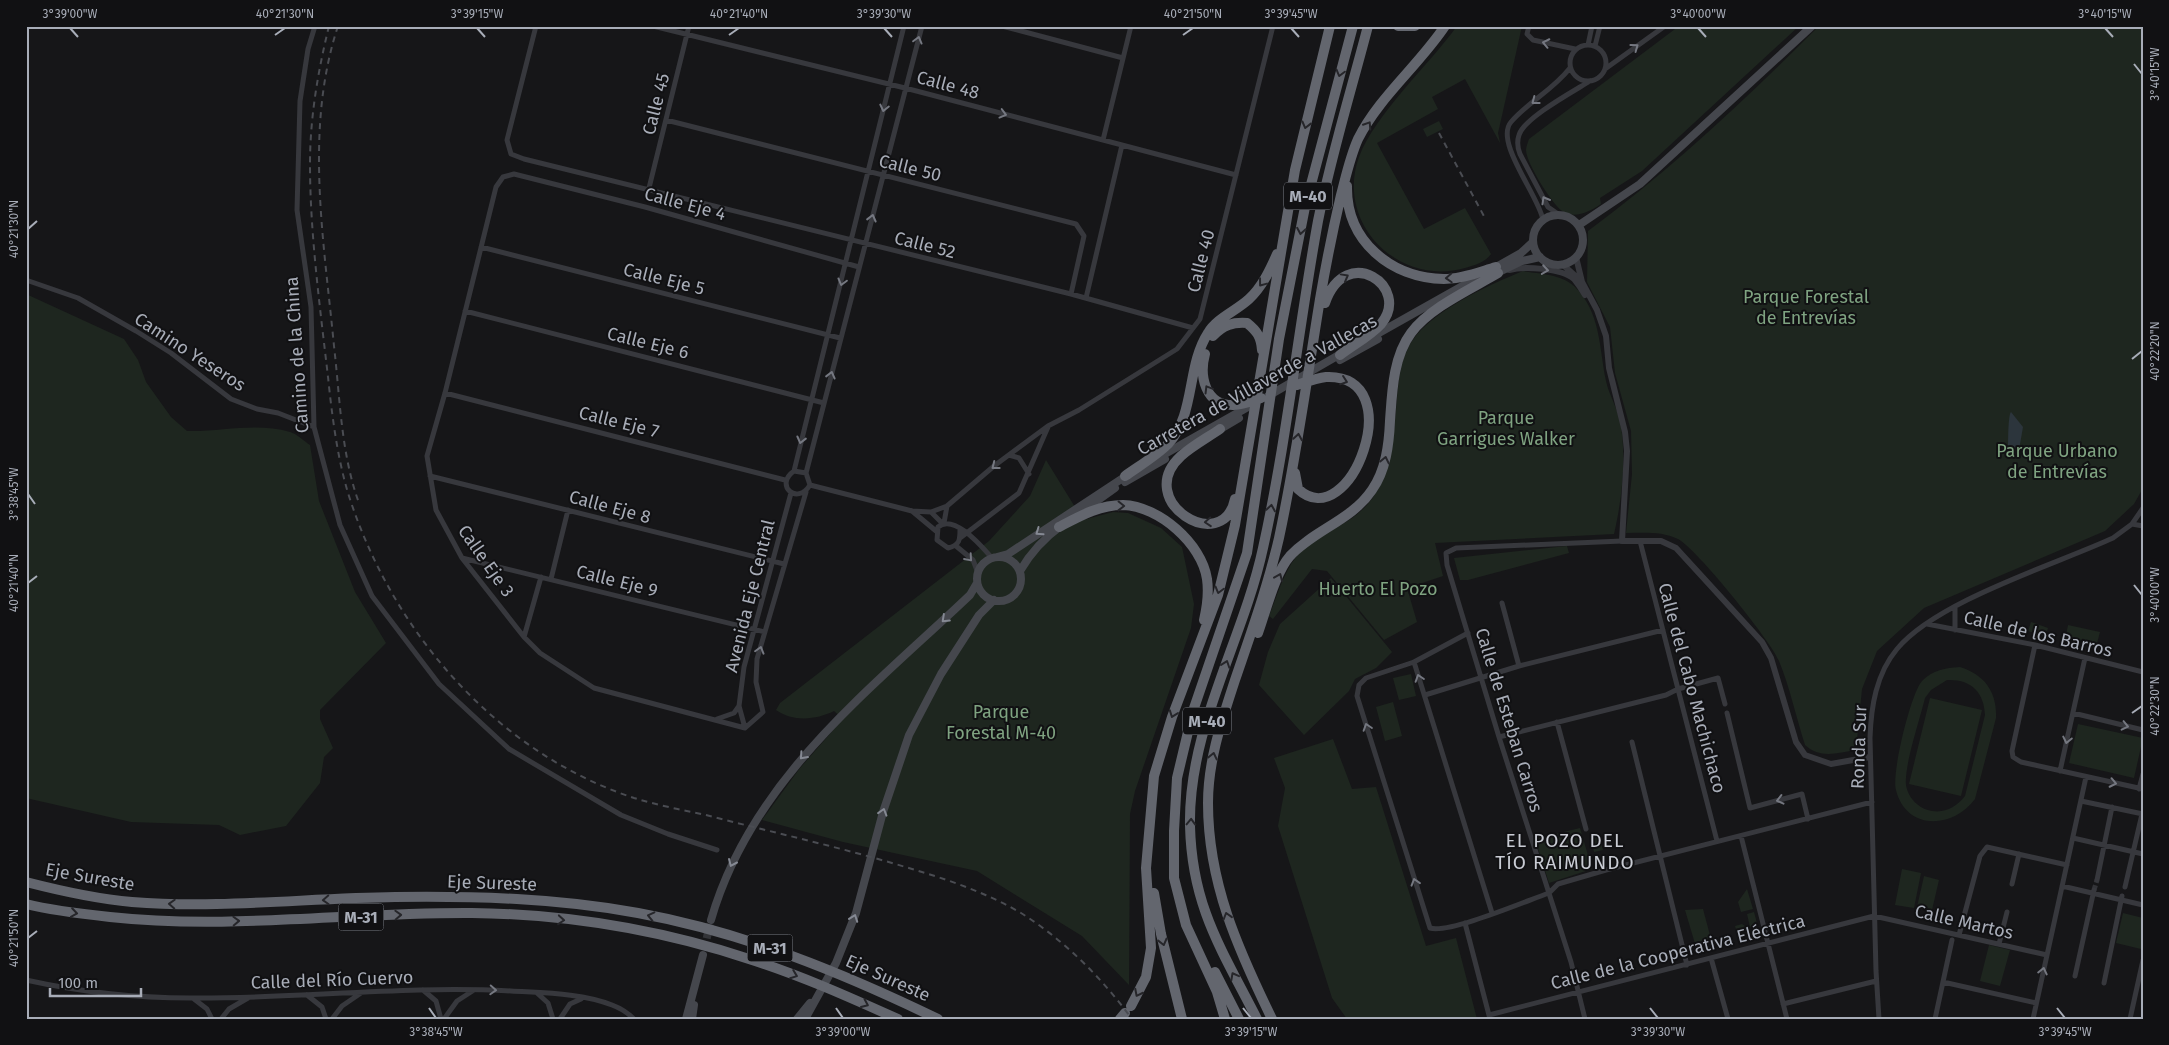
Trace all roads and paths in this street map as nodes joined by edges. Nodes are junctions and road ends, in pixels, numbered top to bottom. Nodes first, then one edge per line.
1 (315, 26) edge
2 (536, 26) edge
3 (653, 26) edge
4 (689, 26) edge
5 (904, 26) edge
6 (922, 26) edge
7 (1002, 26) edge
8 (1131, 26) edge
9 (1273, 26) edge
10 (1330, 26) edge
11 (1353, 26) edge
12 (1368, 26) edge
13 (1415, 26) edge
14 (1445, 26) edge
15 (1529, 26) edge
16 (1592, 26) edge
17 (1600, 26) edge
18 (1665, 26) edge
19 (1812, 26) edge
20 (1400, 27) edge
21 (687, 35) junction
22 (1588, 45) junction
23 (1595, 46) junction
24 (1575, 50) junction
25 (1123, 58) junction
26 (1570, 68) junction
27 (1605, 69) junction
28 (1590, 81) junction
29 (890, 85) junction
30 (905, 88) junction
31 (666, 120) junction
32 (1103, 140) junction
33 (1122, 145) junction
34 (1348, 169) junction
35 (869, 172) junction
36 (883, 175) junction
37 (1236, 175) junction
38 (503, 177) joint
39 (649, 188) junction
40 (1558, 214) junction
41 (1543, 220) junction
42 (1579, 225) junction
43 (1283, 239) junction
44 (852, 241) junction
45 (1534, 242) junction
46 (865, 244) junction
47 (481, 247) junction
48 (1540, 256) junction
49 (1576, 257) junction
50 (847, 263) junction
51 (1562, 264) junction
52 (859, 267) junction
53 (1497, 270) junction
54 (26, 280) edge
55 (1582, 282) junction
56 (1071, 294) junction
57 (1086, 298) junction
58 (1597, 310) junction
59 (465, 311) junction
60 (1193, 328) junction
61 (1315, 333) junction
62 (828, 334) junction
63 (840, 338) junction
64 (1340, 355) junction
65 (1262, 364) junction
66 (1297, 385) junction
67 (445, 393) junction
68 (1266, 397) junction
69 (812, 398) junction
70 (824, 403) junction
71 (1048, 426) junction
72 (314, 427) junction
73 (1220, 429) junction
74 (1009, 455) junction
75 (1246, 457) junction
76 (1294, 463) junction
77 (794, 471) junction
78 (806, 473) junction
79 (1029, 474) junction
80 (430, 476) junction
81 (1125, 476) junction
82 (785, 480) junction
83 (810, 485) junction
84 (806, 492) junction
85 (791, 493) junction
86 (947, 506) junction
87 (2143, 508) edge
88 (568, 510) junction
89 (912, 511) junction
90 (932, 512) junction
91 (943, 523) junction
92 (2132, 524) junction
93 (2143, 526) edge
94 (1059, 527) junction
95 (960, 529) junction
96 (936, 531) junction
97 (967, 534) junction
98 (960, 538) junction
99 (1622, 541) junction
100 (1640, 541) junction
101 (956, 546) junction
102 (462, 558) junction
103 (995, 558) junction
104 (771, 561) junction
105 (784, 564) junction
106 (1020, 572) junction
107 (978, 573) junction
108 (541, 577) junction
109 (551, 579) junction
110 (978, 583) junction
111 (994, 600) junction
112 (1502, 603) dead end
113 (1955, 607) junction
114 (1927, 624) junction
115 (755, 630) junction
116 (1663, 630) junction
117 (1955, 630) junction
118 (765, 632) junction
119 (1468, 632) junction
120 (524, 637) junction
121 (2035, 646) junction
122 (2085, 658) junction
123 (1414, 662) junction
124 (1519, 666) junction
125 (1191, 669) junction
126 (2143, 672) edge
127 (1482, 677) junction
128 (1678, 689) junction
129 (1425, 695) junction
130 (1725, 704) dead end
131 (739, 706) junction
132 (1727, 713) dead end
133 (2073, 713) junction
134 (1222, 719) junction
135 (713, 720) junction
136 (1557, 722) junction
137 (745, 728) junction
138 (2143, 730) edge
139 (1499, 737) junction
140 (1632, 742) dead end
141 (1870, 757) junction
142 (2060, 771) junction
143 (2143, 774) edge
144 (2086, 777) junction
145 (2141, 789) edge
146 (2081, 801) junction
147 (1872, 802) junction
148 (2112, 807) junction
149 (2143, 814) edge
150 (1808, 819) junction
151 (1586, 829) dead end
152 (1174, 831) junction
153 (1741, 836) junction
154 (2073, 838) junction
155 (1717, 841) junction
156 (1148, 842) junction
157 (2104, 845) junction
158 (717, 850) dead end
159 (2133, 851) junction
160 (2019, 854) junction
161 (2143, 854) edge
162 (1659, 857) junction
163 (2067, 865) junction
164 (2097, 880) tunnel mouth
165 (26, 882) edge
166 (2012, 884) dead end
167 (2062, 886) junction
168 (2125, 887) dead end
169 (2094, 892) junction
170 (1549, 893) junction
171 (2122, 898) junction
172 (26, 904) edge
173 (2143, 905) edge
174 (2006, 912) dead end
175 (1492, 913) junction
176 (1874, 916) junction
177 (711, 920) tunnel mouth
178 (1465, 923) junction
179 (1959, 936) junction
180 (1952, 940) dead end
181 (1769, 944) junction
182 (1999, 944) junction
183 (2047, 955) junction
184 (1712, 958) junction
185 (2143, 960) edge
186 (1245, 961) junction
187 (1687, 965) junction
188 (2141, 973) edge
189 (2075, 976) dead end
190 (26, 980) edge
191 (1876, 981) junction
192 (1943, 982) junction
193 (2104, 983) dead end
194 (476, 989) junction
195 (423, 990) junction
196 (365, 992) junction
197 (536, 992) junction
198 (1578, 992) junction
199 (307, 994) junction
200 (818, 994) junction
201 (251, 996) junction
202 (191, 998) junction
203 (582, 998) junction
204 (2036, 1003) junction
205 (1783, 1004) junction
206 (1125, 1013) edge
207 (933, 1016) edge
208 (1490, 1017) edge
209 (212, 1019) edge
210 (221, 1019) edge
211 (326, 1019) edge
212 (332, 1019) edge
213 (443, 1019) edge
214 (553, 1019) edge
215 (560, 1019) edge
216 (634, 1019) edge
217 (686, 1019) edge
218 (692, 1019) edge
219 (796, 1019) edge
220 (805, 1019) edge
221 (898, 1019) edge
222 (944, 1019) edge
223 (1182, 1019) edge
224 (1225, 1019) edge
225 (1239, 1019) edge
226 (1257, 1019) edge
227 (1272, 1019) edge
228 (1280, 1019) edge
229 (1585, 1019) edge
230 (1727, 1019) edge
231 (1787, 1019) edge
232 (1879, 1019) edge
233 (1935, 1019) edge
234 (2033, 1019) edge
235 (2130, 1019) edge

1 - 72 street, Camino de la China
2 - 39 street, Calle 52
3 - 21 street, Calle 48
4 - 21 street, Calle 45
5 - 29 street
30 -> 6 street
7 - 25 street
8 - 25 street
9 - 37 street, Calle 40
10 -> 43 highway
11 -> 152 highway, M-40
226 -> 12 highway, M-40
13 - 20 highway
34 -> 14 highway
24 -> 15 street
16 - 22 street
17 - 23 street
27 -> 18 street
19 - 42 main road
21 - 29 street, Calle 48
21 - 31 street, Calle 45
22 - 23 street
22 - 24 street
23 - 27 street
24 - 26 street
25 - 32 street
26 - 28 street
26 -> 41 street
27 - 28 street
40 -> 28 street
29 - 30 street, Calle 48
29 -> 35 street
30 -> 32 street, Calle 48
30 - 36 street
31 - 35 street, Calle 50
31 - 39 street, Calle 45
32 - 33 street, Calle 48
33 - 37 street, Calle 48
33 - 57 street
53 -> 34 highway
34 - 61 highway
35 - 36 street, Calle 50
35 - 44 street
46 -> 36 street
36 - 56 street, Calle 50
37 - 60 street, Calle 40
38 - 47 street, Calle Eje 3
38 - 50 street, Calle Eje 4
39 - 44 street, Calle 52
40 - 41 main road
40 - 42 main road
41 - 45 main road
42 - 49 main road
43 - 65 highway
43 -> 81 highway
44 - 46 street, Calle 52
44 - 50 street
45 - 48 main road
45 - 53 main road, Carretera de Villaverde a Vallecas
46 - 52 street
46 - 56 street, Calle 52
47 - 59 street, Calle Eje 3
47 - 62 street, Calle Eje 5
48 - 51 main road
48 - 53 main road, Carretera de Villaverde a Vallecas
49 - 51 main road
49 - 55 street
50 - 52 street, Calle Eje 4
50 -> 62 street
51 - 55 street
52 - 63 street
53 -> 58 street
53 - 64 main road, Carretera de Villaverde a Vallecas
53 - 66 main road, Carretera de Villaverde a Vallecas
134 -> 53 highway
54 - 72 street, Camino Yeseros
55 - 58 street
56 - 57 street, Calle 52
57 - 60 street, Calle 52
58 - 99 street
59 - 67 street, Calle Eje 3
59 - 69 street, Calle Eje 6
60 - 71 street, Calle 40
61 -> 64 highway
76 -> 61 highway
62 - 63 street, Calle Eje 5
62 - 69 street
70 -> 63 street
64 - 68 main road, Carretera de Villaverde a Vallecas
68 -> 65 highway
65 - 75 highway
66 - 73 main road, Carretera de Villaverde a Vallecas
66 -> 76 highway
67 - 80 street, Calle Eje 3
67 - 82 street, Calle Eje 7
68 - 81 main road, Carretera de Villaverde a Vallecas
69 - 70 street, Calle Eje 6
69 -> 77 street
70 - 78 street
71 - 74 street, Calle 40
71 - 79 street
72 - 158 street, Camino de la China
75 -> 73 highway
73 - 94 main road, Carretera de Villaverde a Vallecas
74 - 79 street
74 -> 86 street, Calle 40
75 -> 125 highway
76 - 134 highway
77 - 78 street
77 - 82 street
78 - 83 street
79 - 97 street
80 - 88 street, Calle Eje 8
80 - 102 street, Calle Eje 3
81 -> 103 main road, Carretera de Villaverde a Vallecas
82 - 85 street
83 - 84 street
83 - 89 street
84 - 85 street
84 - 105 street, Avenida Eje Central
85 - 104 street, Avenida Eje Central
86 - 90 street, Calle 40
86 - 91 street
87 - 92 street, Ronda Sur
88 - 104 street, Calle Eje 8
88 - 109 street
89 - 90 street
89 - 96 street
90 - 91 street
91 - 95 street
91 - 96 street
92 - 93 street
92 - 113 street, Ronda Sur
94 - 106 main road, Carretera de Villaverde a Vallecas
94 -> 125 highway
95 - 97 street
95 - 98 street
96 - 101 street
97 - 98 street
97 - 103 street
98 - 101 street
99 - 100 street
99 - 119 street, Calle de Esteban Carros
100 - 116 street, Calle del Cabo Machichaco
100 - 141 street
101 -> 107 street
102 - 108 street, Calle Eje 9
102 - 120 street, Calle Eje 3
103 - 106 main road
103 - 107 main road
104 - 105 street, Calle Eje 8
104 - 115 street, Avenida Eje Central
105 - 118 street, Avenida Eje Central
106 - 111 main road
107 - 110 main road
108 - 109 street, Calle Eje 9
108 - 120 street
109 - 115 street, Calle Eje 9
110 - 111 main road
110 -> 177 main road
200 -> 111 main road
112 - 124 street
113 - 114 street, Ronda Sur
113 - 117 street
114 - 117 street, Calle de los Barros
114 - 141 street, Ronda Sur
115 - 118 street, Calle Eje 9
115 - 131 street, Avenida Eje Central
116 - 124 street
116 - 128 street, Calle del Cabo Machichaco
117 - 121 street, Calle de los Barros
137 -> 118 street, Avenida Eje Central
119 - 123 street
119 - 127 street, Calle de Esteban Carros
120 - 135 street, Calle Eje 3
121 - 122 street, Calle de los Barros
121 - 142 street
122 - 126 street, Calle de los Barros
122 - 133 street
129 -> 123 street
178 -> 123 street
124 - 127 street
125 -> 156 highway
127 - 129 street
127 - 139 street, Calle de Esteban Carros
128 - 130 street
128 - 136 street
128 - 155 street, Calle del Cabo Machichaco
129 - 175 street
131 - 135 street
131 - 137 street
150 -> 132 street
133 -> 138 street
133 -> 142 street
186 -> 134 highway
135 - 137 street, Calle Eje 3
136 - 139 street
136 - 151 street
139 - 170 street, Calle de Esteban Carros
140 - 162 street
141 - 147 street, Ronda Sur
142 - 144 street
143 - 145 street
144 -> 145 street
144 - 146 street
146 - 148 street
146 - 154 street
147 - 150 street
147 - 176 street, Ronda Sur
148 - 149 street
148 - 157 street
149 - 159 street
150 - 153 street
152 - 224 highway
152 - 225 highway, M-40
153 - 155 street
153 - 181 street
154 - 157 street
154 - 163 street
155 - 162 street
156 -> 206 highway
156 -> 223 highway
157 - 159 street
157 - 164 street
159 - 161 street
159 - 168 street
160 - 163 street
160 - 166 street
160 - 179 street
162 - 170 street
162 - 187 street
163 - 167 street
207 -> 165 highway, Eje Sureste / M-31
167 - 169 street
167 - 183 street
169 - 171 street
169 - 189 street
170 - 175 street
170 - 198 street, Calle de Esteban Carros
171 - 173 street
171 - 193 street
172 -> 221 highway, Eje Sureste / M-31
174 - 182 street
175 - 178 street
176 - 179 street, Calle Martos
176 - 181 street, Calle de la Cooperativa Eléctrica
176 - 191 street, Ronda Sur
178 - 208 street
179 - 182 street, Calle Martos
180 - 192 street, Calle Martos
181 - 184 street, Calle de la Cooperativa Eléctrica
181 - 205 street
182 - 183 street, Calle Martos
204 -> 183 street
184 - 187 street, Calle de la Cooperativa Eléctrica
184 - 230 street
185 - 188 street
186 - 227 highway
186 - 228 highway
187 - 198 street, Calle de la Cooperativa Eléctrica
188 - 235 street
190 - 202 street, Calle del Río Cuervo
191 - 205 street
191 - 232 street, Ronda Sur
192 - 204 street
192 - 233 street, Calle Martos
194 - 195 street, Calle del Río Cuervo
194 -> 197 street, Calle del Río Cuervo
194 - 213 street
195 - 196 street, Calle del Río Cuervo
195 - 213 street
196 - 199 street, Calle del Río Cuervo
196 - 212 street
197 - 203 street, Calle del Río Cuervo
197 - 214 street
198 - 208 street, Calle de la Cooperativa Eléctrica
198 - 229 street, Calle de Esteban Carros
199 - 201 street, Calle del Río Cuervo
199 - 211 street
200 - 219 main road
200 - 220 main road
201 - 202 street, Calle del Río Cuervo
201 - 210 street
202 - 209 street
203 - 215 street
203 - 216 street, Calle del Río Cuervo
204 - 234 street
205 - 231 street
207 - 222 highway, Eje Sureste
217 - 218 main road

